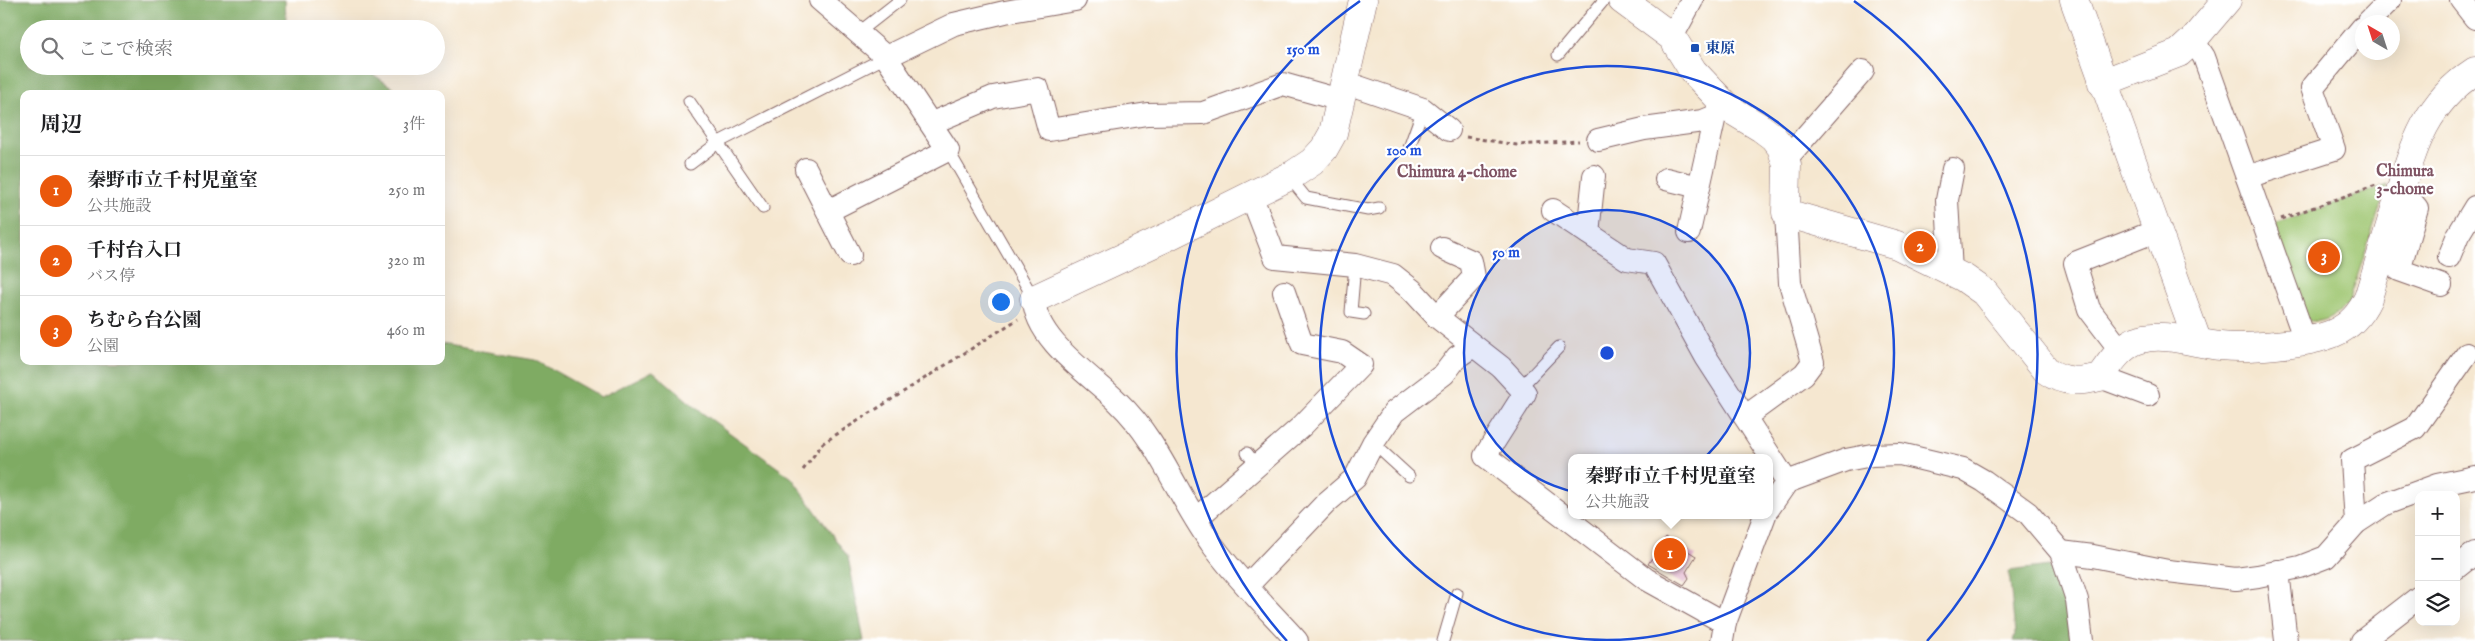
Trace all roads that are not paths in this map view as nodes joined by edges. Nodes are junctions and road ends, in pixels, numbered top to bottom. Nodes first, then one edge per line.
1 (820, 0) edge
2 (900, 0) edge
3 (1075, 0) edge
4 (1363, 0) edge
5 (1604, 0) edge
6 (1622, 0) edge
7 (1692, 0) edge
8 (2074, 0) edge
9 (2227, 0) edge
10 (2390, 0) edge
11 (2461, 0) edge
12 (2375, 15) edge
13 (2475, 18) edge
14 (858, 32) junction
15 (2355, 36) edge
16 (1672, 37) junction
17 (2193, 40) junction
18 (1558, 55) dead end
19 (886, 57) junction
20 (2475, 70) edge
21 (1863, 71) dead end
22 (2102, 83) junction
23 (1342, 91) junction
24 (689, 101) dead end
25 (1423, 109) junction
26 (1719, 110) junction
27 (932, 123) junction
28 (1449, 130) road end
29 (1598, 140) road end
30 (719, 142) junction
31 (1408, 148) dead end
32 (948, 150) junction
33 (1785, 160) junction
34 (690, 164) dead end
35 (806, 169) dead end
36 (1953, 169) dead end
37 (1594, 176) dead end
38 (1289, 177) junction
39 (2247, 177) junction
40 (1666, 179) dead end
41 (2402, 183) junction
42 (1699, 187) junction
43 (1251, 195) junction
44 (1351, 207) junction
45 (2475, 207) edge
46 (763, 208) dead end
47 (1379, 208) dead end
48 (1553, 210) dead end
49 (828, 211) junction
50 (1786, 213) junction
51 (1347, 219) dead end
52 (2156, 231) junction
53 (1690, 232) dead end
54 (1588, 233) junction
55 (1454, 248) dead end
56 (850, 255) dead end
57 (2449, 257) dead end
58 (1356, 265) junction
59 (1951, 272) junction
60 (2441, 285) dead end
61 (1284, 292) dead end
62 (1035, 304) junction
63 (1364, 314) dead end
64 (1437, 317) junction
65 (2196, 340) junction
66 (2305, 340) junction
67 (1473, 346) junction
68 (1559, 347) dead end
69 (2121, 351) junction
70 (2467, 365) edge
71 (2100, 377) junction
72 (1520, 388) junction
73 (2148, 395) dead end
74 (1746, 417) junction
75 (1374, 443) junction
76 (1769, 454) edge
77 (1773, 460) edge
78 (1409, 476) dead end
79 (2475, 477) edge
80 (1787, 482) junction
81 (1773, 502) edge
82 (1196, 519) junction
83 (1764, 519) edge
84 (2356, 523) junction
85 (2061, 552) junction
86 (2475, 553) edge
87 (2460, 565) edge
88 (2278, 572) junction
89 (1247, 586) junction
90 (1457, 593) dead end
91 (2415, 600) edge
92 (1723, 632) edge
93 (1296, 641) edge
94 (1443, 641) edge
95 (2082, 641) edge
96 (2286, 641) edge
97 (2362, 641) edge

1 - 14 street
2 - 14 lane
3 - 19 street
4 - 23 street
5 - 18 lane
6 - 16 street
7 - 16 street
8 - 22 street
9 - 17 street
10 - 12 street
11 - 13 street
14 - 19 street
15 - 39 street
16 - 26 street
17 - 22 street
17 - 39 street
19 - 27 street
19 - 30 lane
20 - 41 street
21 - 33 street
22 - 52 street
23 - 25 street
23 - 27 street
23 - 38 street
24 - 30 lane
25 - 28 street
25 - 31 lane
26 - 29 street
26 - 33 street
26 - 42 street
27 - 32 street
30 - 34 lane
30 - 46 lane
32 - 49 street
32 - 62 lane
33 - 50 street
35 - 49 street
36 - 59 street
37 - 54 street
38 - 43 street
38 - 44 lane
39 - 66 street
40 - 42 street
41 - 60 street
41 - 66 street
42 - 53 street
43 - 58 street
43 - 62 street
44 - 47 lane
44 - 51 lane
45 - 57 street
48 - 54 street
49 - 56 street
50 - 59 street
50 - 74 street
52 - 65 street
52 - 69 street
54 - 74 street
55 - 64 street
58 - 63 lane
58 - 64 street
59 - 71 street
61 - 82 street
62 - 82 street
64 - 67 street
65 - 66 street
65 - 69 street
67 - 72 street
67 - 75 street
68 - 72 lane
69 - 71 street
70 - 84 street
71 - 73 street
72 - 92 street
74 - 76 street
75 - 78 lane
75 - 89 street
77 - 80 street
79 - 84 street
80 - 81 street
80 - 85 street
82 - 89 street
83 - 92 street
84 - 88 street
85 - 88 street
85 - 95 street
86 - 87 street
88 - 96 street
89 - 93 street
90 - 94 lane
91 - 97 street

